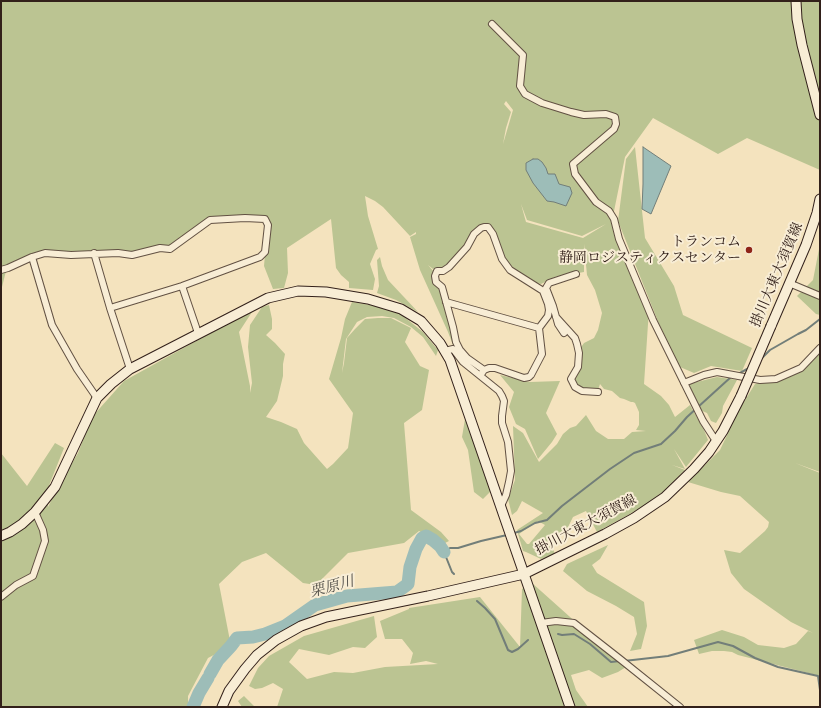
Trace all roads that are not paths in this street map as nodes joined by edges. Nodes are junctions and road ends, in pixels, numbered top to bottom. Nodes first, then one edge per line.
1 (796, 1) edge
2 (492, 24) dead end
3 (820, 115) edge
4 (820, 199) edge
5 (94, 253) junction
6 (32, 257) junction
7 (1, 270) edge
8 (576, 274) dead end
9 (789, 283) junction
10 (182, 286) junction
11 (546, 293) junction
12 (820, 296) edge
13 (446, 302) junction
14 (110, 308) junction
15 (556, 316) junction
16 (539, 328) junction
17 (198, 333) junction
18 (564, 333) dead end
19 (820, 348) edge
20 (445, 351) junction
21 (130, 369) junction
22 (482, 373) junction
23 (684, 383) junction
24 (598, 392) dead end
25 (97, 398) junction
26 (716, 442) junction
27 (501, 506) junction
28 (35, 512) junction
29 (1, 536) edge
30 (524, 574) junction
31 (1, 597) edge
32 (541, 623) junction
33 (222, 707) edge
34 (570, 707) edge
35 (680, 707) edge

1 - 3 main road
2 - 23 street
4 - 9 main road, 掛川大東大須賀線
5 - 6 street
5 - 10 street
5 - 14 street
6 - 7 street
6 - 25 street
8 - 11 street
9 - 12 street
9 - 26 main road, 掛川大東大須賀線, bridge
10 - 14 street
10 - 17 street
11 - 13 street
11 - 15 street
11 - 16 street
13 - 16 street
13 - 22 street
14 - 21 street
15 - 18 street
15 - 24 street
16 - 22 street
17 - 20 main road
17 - 21 main road
19 - 23 street
20 - 22 street
20 - 27 main road
21 - 25 main road
22 - 27 street
23 - 26 street
25 - 28 main road
26 - 30 main road, 掛川大東大須賀線
27 - 30 main road
28 - 29 main road
28 - 31 street
30 - 32 main road
30 - 33 main road, 掛川大東大須賀線
32 - 34 main road
32 - 35 street

